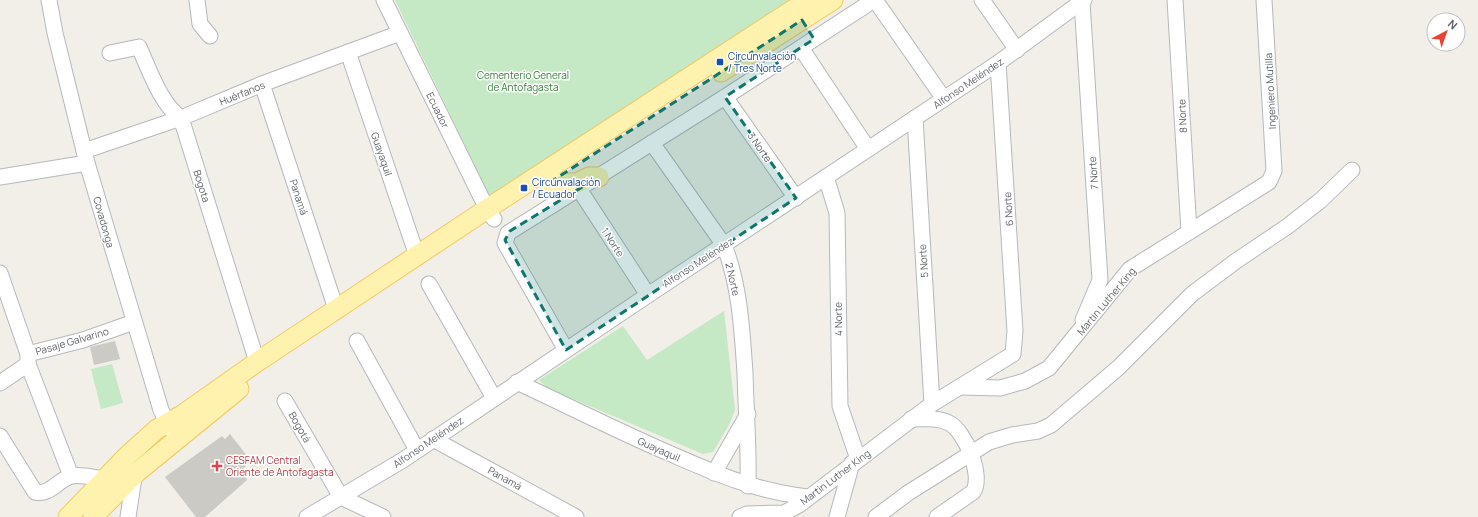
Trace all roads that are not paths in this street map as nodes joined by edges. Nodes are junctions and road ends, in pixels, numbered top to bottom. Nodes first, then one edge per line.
1 (50, 0) edge
2 (197, 0) edge
3 (384, 0) edge
4 (833, 0) edge
5 (875, 0) edge
6 (982, 0) edge
7 (1175, 0) edge
8 (1264, 0) edge
9 (1083, 1) edge
10 (801, 10) edge
11 (400, 33) junction
12 (210, 36) dead end
13 (814, 39) junction
14 (801, 48) junction
15 (1017, 50) junction
16 (348, 52) junction
17 (110, 53) dead end
18 (998, 63) junction
19 (262, 84) junction
20 (725, 97) junction
21 (944, 99) junction
22 (181, 118) junction
23 (914, 118) junction
24 (652, 143) junction
25 (868, 149) junction
26 (85, 157) junction
27 (1352, 170) dead end
28 (599, 176) junction
29 (0, 177) edge
30 (826, 177) junction
31 (1269, 182) joint
32 (549, 184) junction
33 (579, 190) junction
34 (796, 198) junction
35 (491, 214) junction
36 (1189, 231) junction
37 (724, 245) junction
38 (417, 256) junction
39 (0, 273) edge
40 (429, 284) dead end
41 (648, 295) junction
42 (336, 309) junction
43 (134, 322) junction
44 (1074, 339) junction
45 (357, 341) dead end
46 (566, 350) junction
47 (1013, 354) joint
48 (28, 359) junction
49 (257, 362) junction
50 (517, 382) junction
51 (0, 383) edge
52 (961, 387) junction
53 (494, 398) junction
54 (285, 401) dead end
55 (932, 404) junction
56 (748, 414) junction
57 (911, 419) junction
58 (173, 430) junction
59 (0, 436) edge
60 (433, 439) junction
61 (417, 450) junction
62 (970, 454) junction
63 (128, 455) junction
64 (855, 461) junction
65 (136, 473) junction
66 (714, 473) junction
67 (71, 476) junction
68 (104, 479) junction
69 (748, 486) junction
70 (808, 496) junction
71 (341, 497) junction
72 (68, 517) edge
73 (93, 517) edge
74 (128, 517) edge
75 (307, 517) edge
76 (383, 517) edge
77 (576, 517) edge
78 (740, 517) edge
79 (837, 517) edge
80 (876, 517) edge
81 (937, 517) edge

1 - 26 street, Covadonga
2 - 12 street
3 - 11 street, Ecuador
4 - 10 main road
5 - 13 street
5 - 21 street
6 - 15 street
7 - 36 street, 8 Norte
8 - 31 street, Ingeniero Mutilla
9 - 15 street, Alfonso Meléndez
9 - 44 street, 7 Norte
10 - 13 street
10 - 32 main road
10 - 35 main road
11 - 16 street, Huérfanos
11 - 35 street, Ecuador
13 - 14 street
14 - 20 street
14 - 25 street
15 - 18 street, Alfonso Meléndez
16 - 19 street, Huérfanos
16 - 38 street, Guayaquil
17 - 22 street, Bogota
18 - 21 street, Alfonso Meléndez
18 - 47 street, 6 Norte
19 - 22 street, Huérfanos
19 - 42 street, Panamá
20 - 24 street
20 - 34 street, 3 Norte
21 - 23 street, Alfonso Meléndez
22 - 26 street, Huérfanos
22 - 49 street, Bogota
23 - 25 street, Alfonso Meléndez
23 - 55 street, 5 Norte
24 - 28 street
24 - 37 street, 2 Norte
25 - 30 street, Alfonso Meléndez
26 - 29 street, Huérfanos
26 - 43 street, Covadonga
27 - 62 street
28 - 32 main road
28 - 33 street
30 - 34 street, Alfonso Meléndez
30 - 64 street, 4 Norte
31 - 36 street, Martin Luther King
32 - 35 main road
33 - 41 street, 1 Norte
33 - 46 street
34 - 37 street, Alfonso Meléndez
35 - 38 main road
35 - 58 main road
36 - 44 street, Martin Luther King
37 - 41 street, Alfonso Meléndez
37 - 56 street, 2 Norte
38 - 42 main road
39 - 48 street
40 - 53 street
41 - 46 street, Alfonso Meléndez
42 - 49 main road
43 - 48 street, Pasaje Galvarino
43 - 58 street, Covadonga
44 - 52 street, Martin Luther King
45 - 61 street
46 - 50 street, Alfonso Meléndez
47 - 52 street, Martin Luther King
48 - 51 street, Pasaje Galvarino
48 - 67 street
49 - 58 main road
50 - 53 street, Alfonso Meléndez
50 - 66 street, Guayaquil
52 - 55 street, Martin Luther King
53 - 60 street, Alfonso Meléndez
54 - 71 street, Bogotá
55 - 57 street, Martin Luther King
56 - 66 street
56 - 69 street, 2 Norte
57 - 62 street
57 - 64 street, Martin Luther King
58 - 63 main road
58 - 65 main road
59 - 67 street
60 - 61 street, Alfonso Meléndez
60 - 77 street, Panamá
61 - 71 street, Alfonso Meléndez
62 - 80 street
62 - 81 street
63 - 65 street
63 - 68 main road
64 - 70 street, Martin Luther King
64 - 79 street
65 - 73 main road
65 - 74 street
66 - 69 street, Guayaquil
67 - 68 street
68 - 72 main road
69 - 70 street, Guayaquil
70 - 78 street, Martin Luther King
71 - 75 street, Alfonso Meléndez
71 - 76 street

